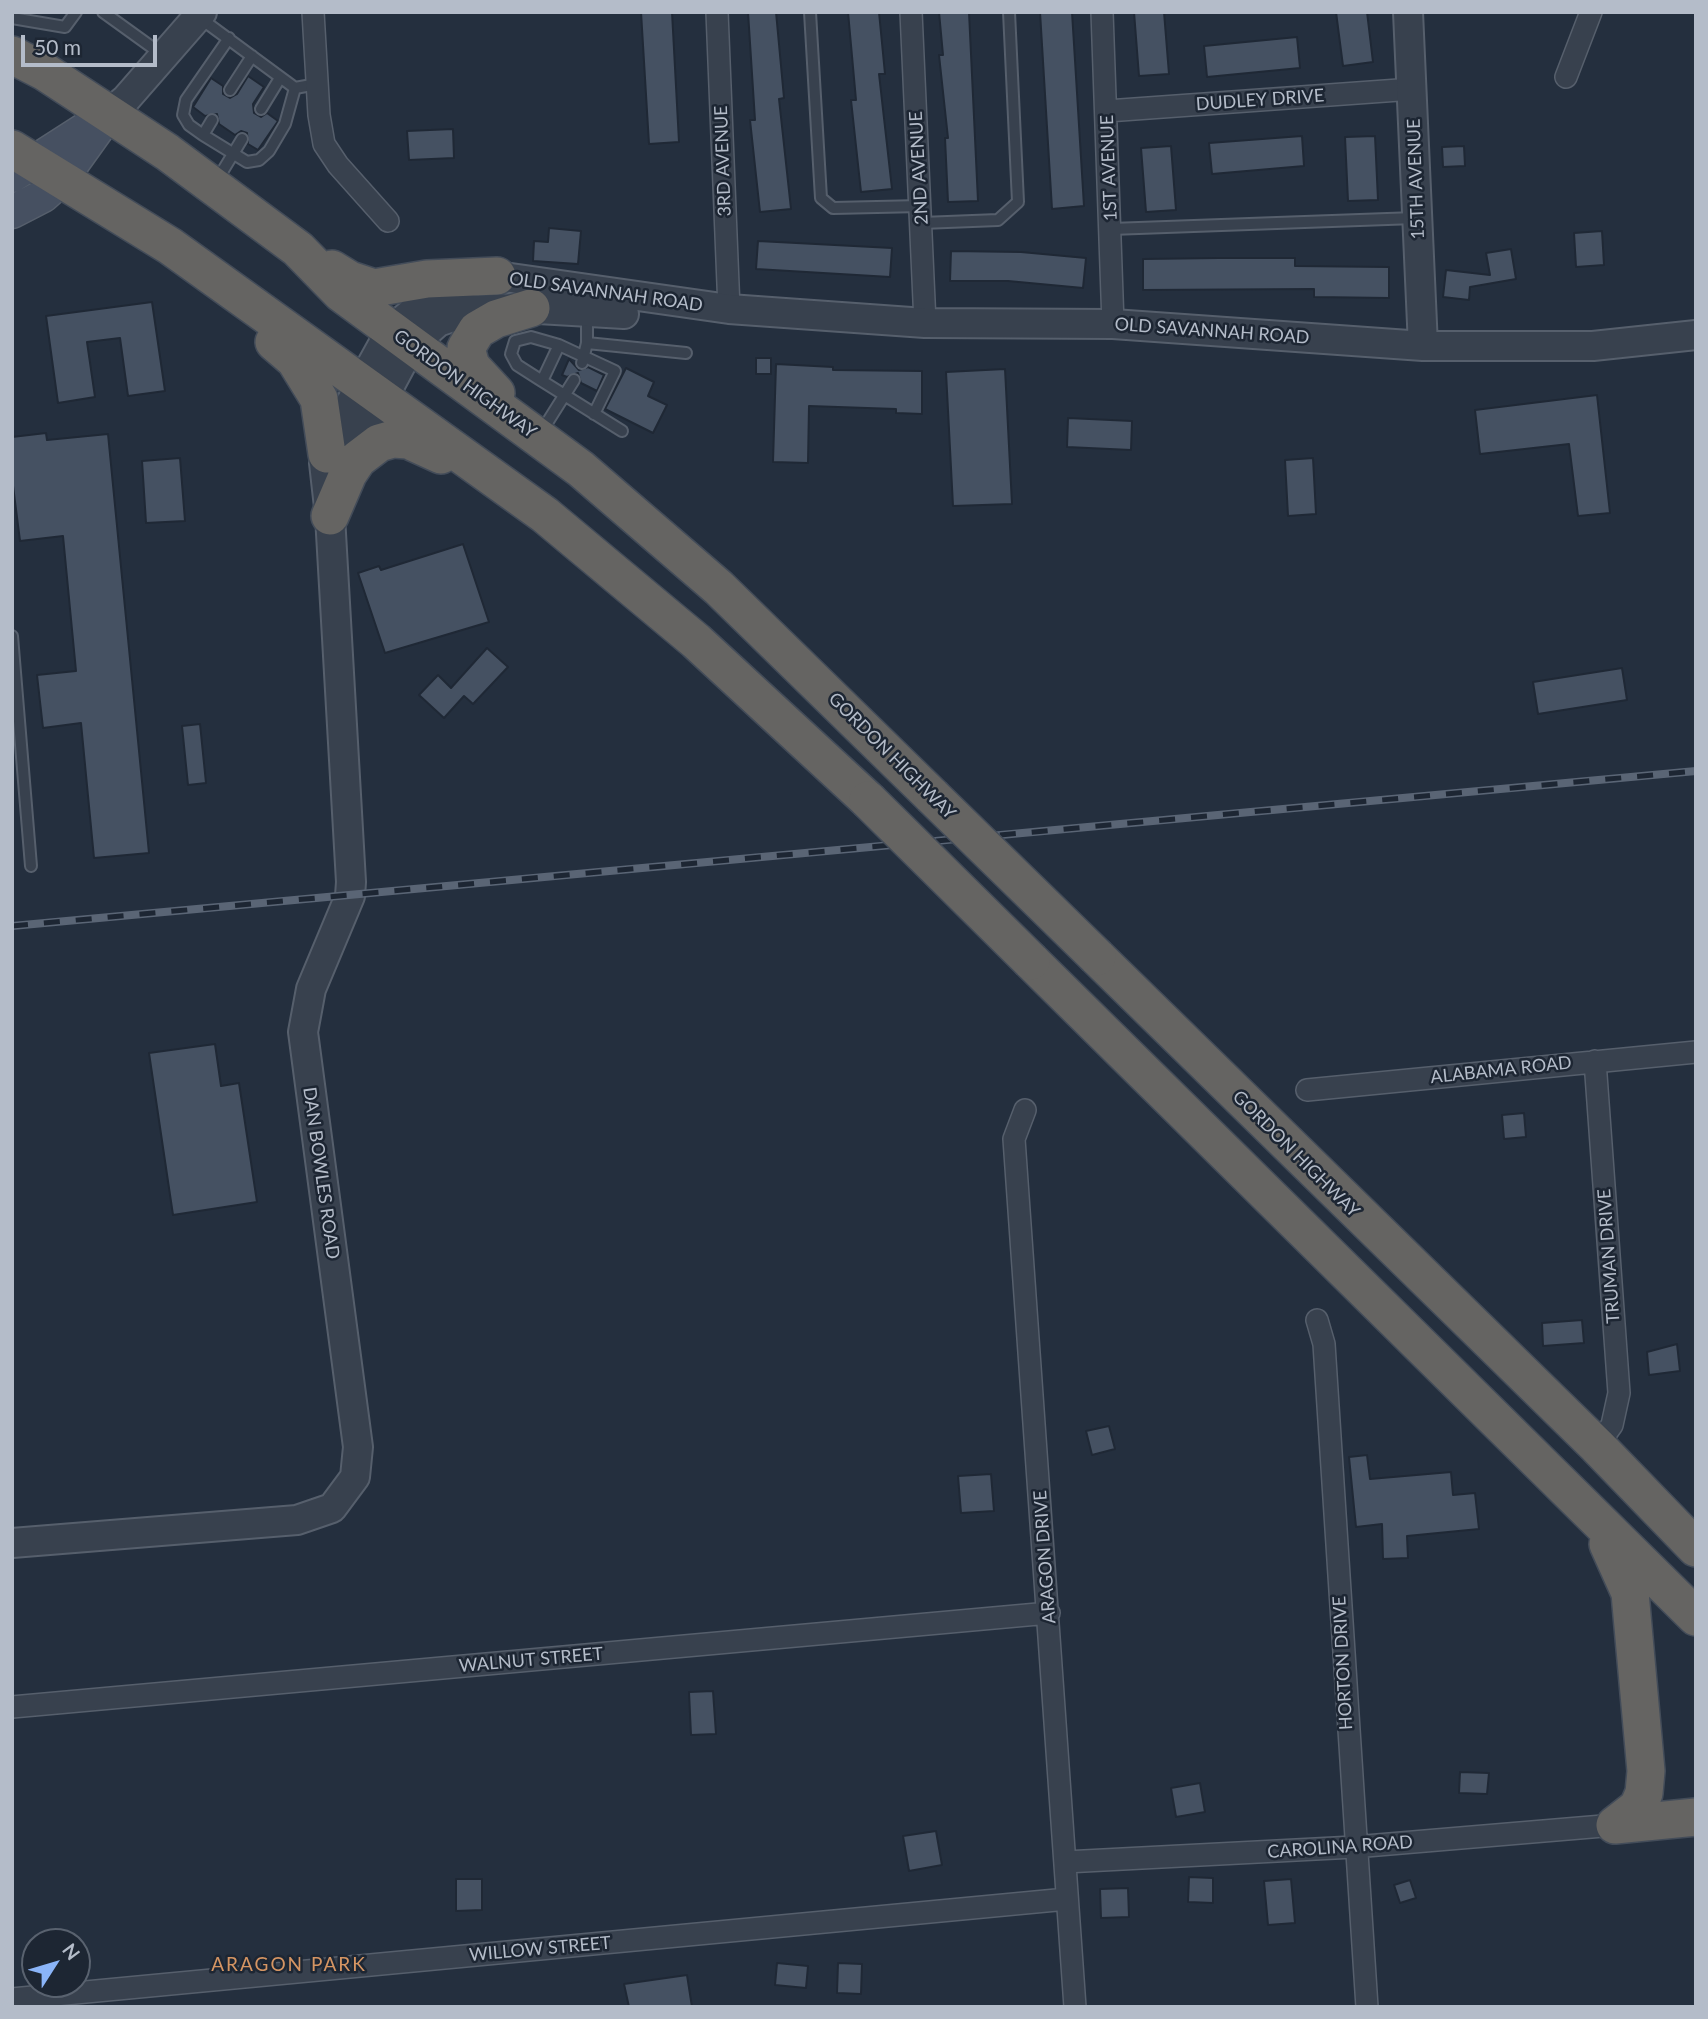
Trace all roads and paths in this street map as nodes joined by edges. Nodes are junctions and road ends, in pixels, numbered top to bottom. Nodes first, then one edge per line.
1 (76, 12) edge
2 (103, 12) edge
3 (313, 12) edge
4 (717, 12) edge
5 (810, 12) edge
6 (911, 12) edge
7 (1009, 12) edge
8 (1102, 12) edge
9 (1408, 12) edge
10 (1591, 12) edge
11 (200, 14) edge
12 (12, 18) edge
13 (229, 38) junction
14 (12, 55) edge
15 (163, 56) junction
16 (252, 56) junction
17 (1566, 77) dead end
18 (281, 78) junction
19 (317, 84) junction
20 (295, 89) junction
21 (1413, 89) junction
22 (230, 90) dead end
23 (261, 109) dead end
24 (1107, 111) junction
25 (109, 113) junction
26 (212, 120) dead end
27 (202, 135) junction
28 (242, 139) dead end
29 (234, 154) junction
30 (41, 173) edge
31 (213, 186) junction
32 (12, 212) edge
33 (921, 215) junction
34 (1418, 218) junction
35 (388, 221) dead end
36 (1111, 229) junction
37 (298, 249) junction
38 (497, 276) junction
39 (531, 308) junction
40 (729, 309) junction
41 (587, 310) junction
42 (925, 323) junction
43 (1113, 324) junction
44 (1696, 335) edge
45 (401, 338) junction
46 (587, 344) junction
47 (559, 345) junction
48 (1423, 346) junction
49 (686, 353) dead end
50 (583, 359) junction
51 (574, 380) dead end
52 (542, 382) junction
53 (373, 391) junction
54 (565, 396) junction
55 (594, 414) junction
56 (622, 431) dead end
57 (538, 437) junction
58 (327, 454) junction
59 (519, 496) junction
60 (330, 516) junction
61 (12, 636) edge
62 (31, 866) dead end
63 (1696, 1052) edge
64 (1595, 1061) junction
65 (1307, 1090) dead end
66 (1025, 1110) dead end
67 (1317, 1320) dead end
68 (1597, 1446) junction
69 (1598, 1521) junction
70 (12, 1543) edge
71 (1696, 1548) edge
72 (1049, 1613) junction
73 (1696, 1617) edge
74 (12, 1707) edge
75 (1696, 1817) edge
76 (1615, 1825) junction
77 (1354, 1847) junction
78 (1065, 1862) junction
79 (1067, 1899) junction
80 (12, 1999) edge
81 (1075, 2007) edge
82 (1367, 2007) edge

1 - 12 lane
2 - 15 lane
3 - 19 street
4 - 40 street, 3RD AVENUE
5 - 33 lane
6 - 33 street, 2ND AVENUE
7 - 33 lane
8 - 24 street, 1ST AVENUE
9 - 21 street, 15TH AVENUE
10 - 17 street
11 - 13 lane
11 - 15 street
13 - 16 lane
13 - 27 lane
14 - 25 highway, GORDON HIGHWAY
15 - 25 street
16 - 18 lane
16 - 22 lane
18 - 20 lane
18 - 23 lane
19 - 20 lane
19 - 35 street
20 - 29 lane
21 - 24 street, DUDLEY DRIVE
21 - 34 street, 15TH AVENUE
24 - 36 street, 1ST AVENUE
25 - 30 main road
25 - 31 highway, GORDON HIGHWAY
26 - 27 lane
27 - 29 lane
28 - 29 lane
29 - 31 lane
30 - 32 main road
30 - 53 highway
30 - 58 highway
31 - 37 highway, GORDON HIGHWAY
33 - 42 street, 2ND AVENUE
34 - 36 lane
34 - 48 street, 15TH AVENUE
36 - 43 street, 1ST AVENUE
37 - 38 highway
37 - 45 highway, GORDON HIGHWAY
38 - 40 street, OLD SAVANNAH ROAD
38 - 45 street, OLD SAVANNAH ROAD
39 - 41 street, OLD SAVANNAH ROAD
39 - 45 street, OLD SAVANNAH ROAD
39 - 57 highway
40 - 41 street, OLD SAVANNAH ROAD
40 - 42 street, OLD SAVANNAH ROAD
41 - 46 lane
42 - 43 street, OLD SAVANNAH ROAD
43 - 48 street, OLD SAVANNAH ROAD
44 - 48 street, OLD SAVANNAH ROAD
45 - 53 street, OLD SAVANNAH ROAD
45 - 57 highway, GORDON HIGHWAY
46 - 49 lane
46 - 50 lane
47 - 50 lane
47 - 52 lane
47 - 52 lane
50 - 55 lane
51 - 54 lane
52 - 54 lane
53 - 58 street, DAN BOWLES ROAD
53 - 59 highway
53 - 60 street, DAN BOWLES ROAD
54 - 55 lane
54 - 57 lane
55 - 56 lane
57 - 68 highway, GORDON HIGHWAY, bridge
58 - 60 street, DAN BOWLES ROAD
59 - 60 highway
59 - 69 highway, bridge
60 - 70 street, DAN BOWLES ROAD
61 - 62 lane
63 - 64 street, ALABAMA ROAD
64 - 65 street, ALABAMA ROAD
64 - 68 street, TRUMAN DRIVE
66 - 72 street, ARAGON DRIVE
67 - 77 street, HORTON DRIVE
68 - 71 highway, GORDON HIGHWAY
69 - 73 highway
69 - 76 highway
72 - 74 street, WALNUT STREET
72 - 78 street, ARAGON DRIVE
75 - 76 highway
76 - 77 street, CAROLINA ROAD
77 - 78 street, CAROLINA ROAD
77 - 82 street, HORTON DRIVE
78 - 79 street, ARAGON DRIVE
79 - 80 street, WILLOW STREET
79 - 81 street, ARAGON DRIVE

